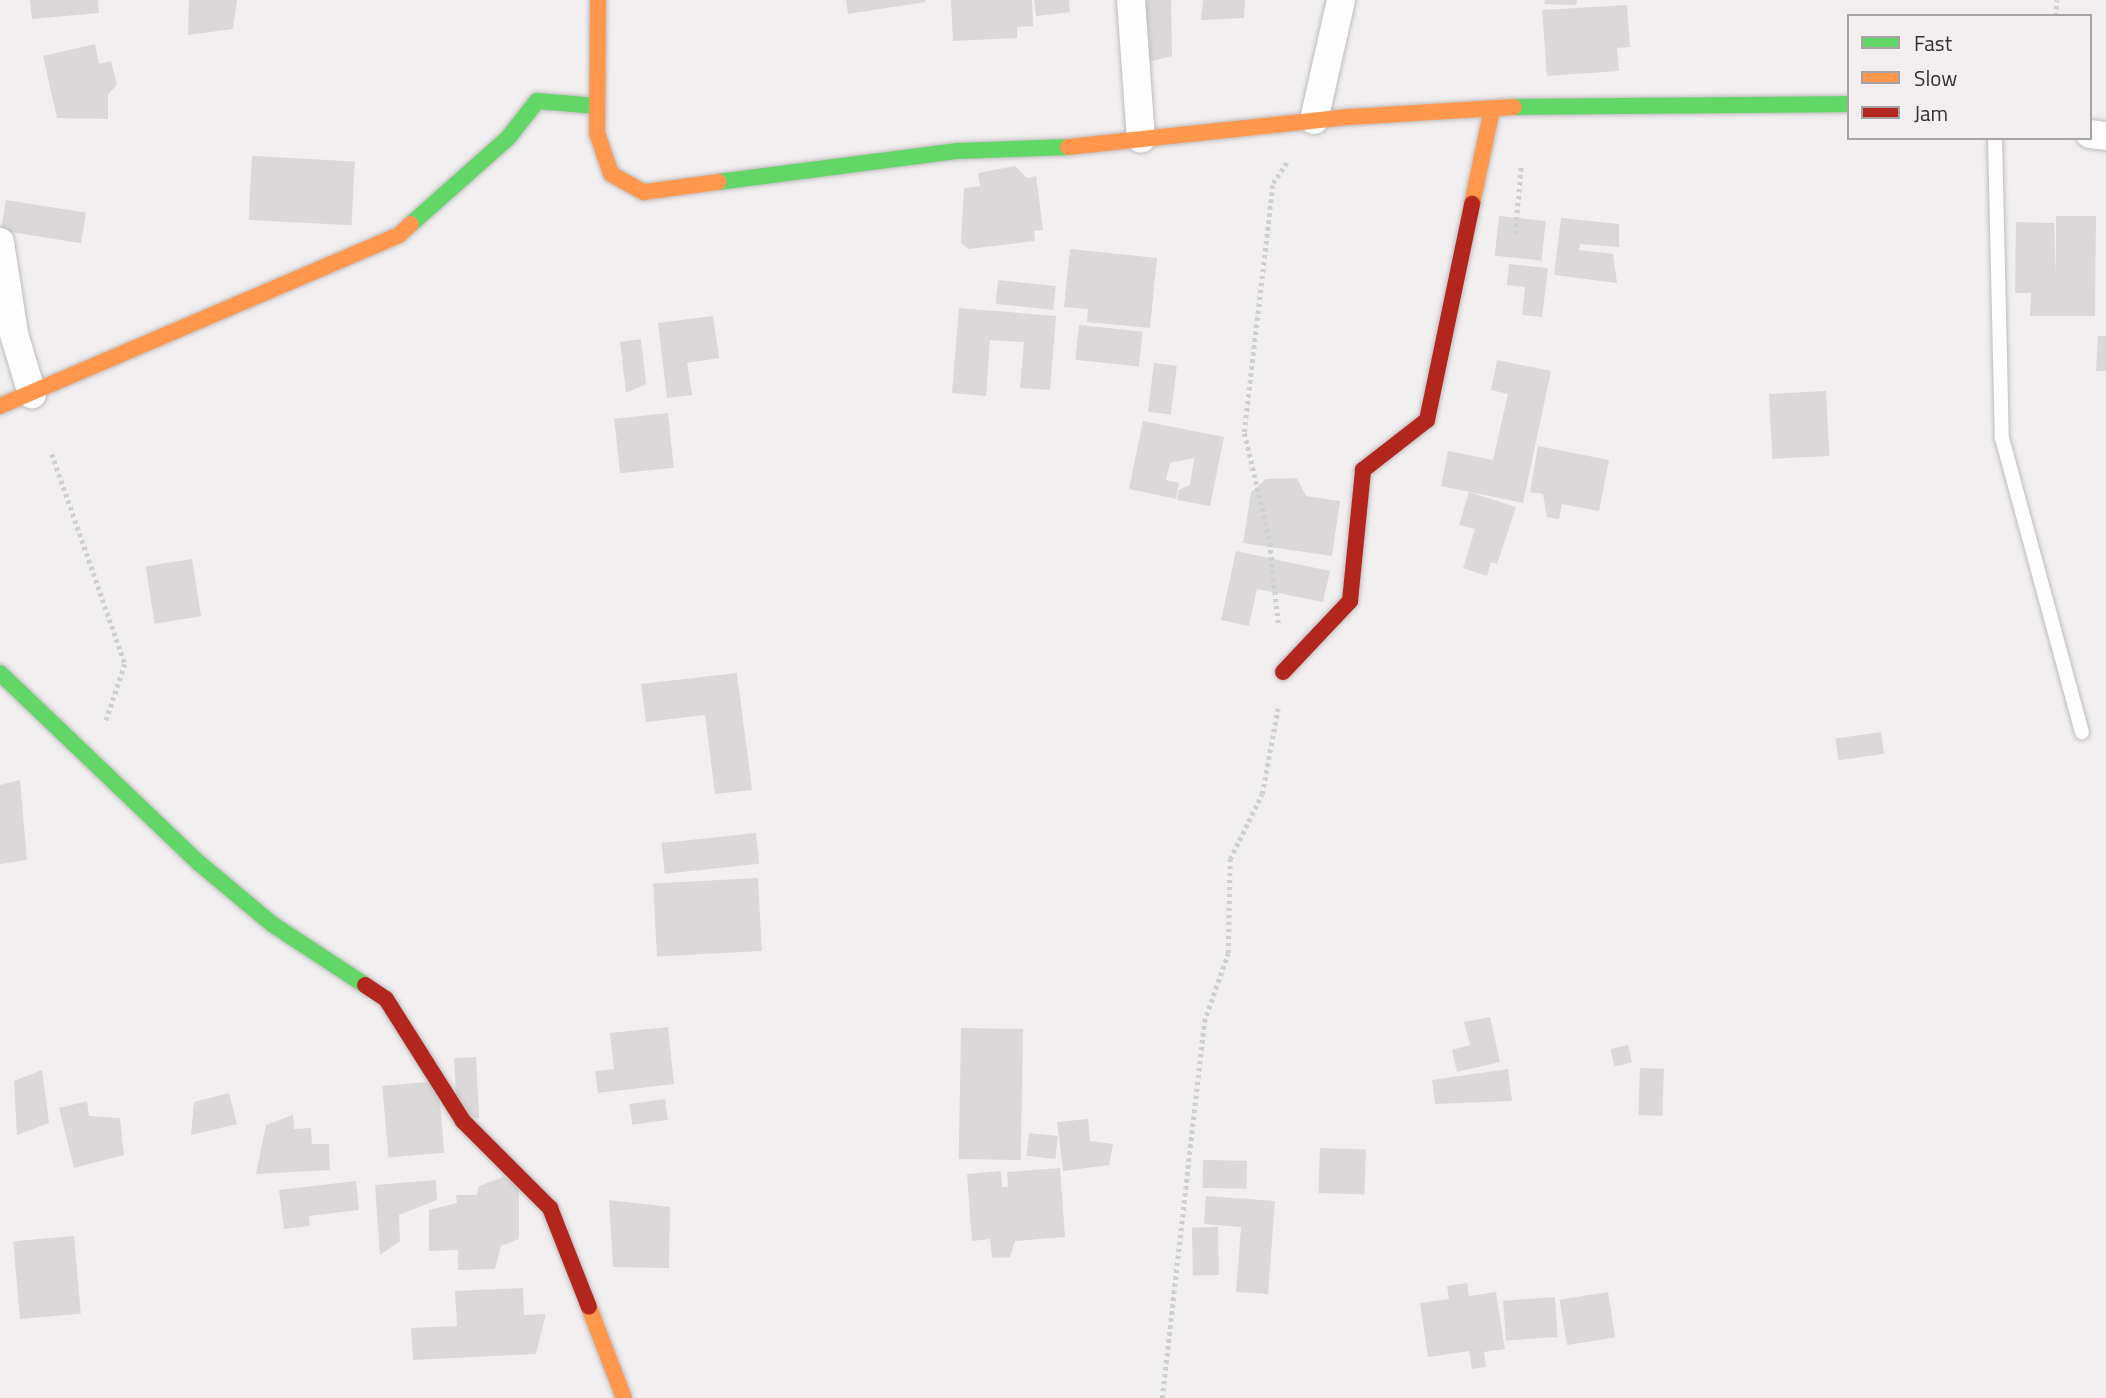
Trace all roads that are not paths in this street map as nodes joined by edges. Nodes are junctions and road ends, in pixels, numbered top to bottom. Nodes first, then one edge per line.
1 (598, 0) edge
2 (1131, 0) edge
3 (1341, 0) edge
4 (1847, 104) edge
5 (597, 106) junction
6 (1492, 109) junction
7 (1314, 120) junction
8 (1140, 139) junction
9 (1995, 140) edge
10 (0, 242) edge
11 (32, 394) junction
12 (0, 406) edge
13 (1283, 671) road end
14 (0, 673) edge
15 (2082, 732) dead end
16 (624, 1398) edge

1 - 5 street
2 - 8 street
3 - 7 street
4 - 6 street
5 - 8 street
5 - 11 street
6 - 7 street
6 - 13 street
7 - 8 street
9 - 15 lane
10 - 11 street
11 - 12 street
14 - 16 street

